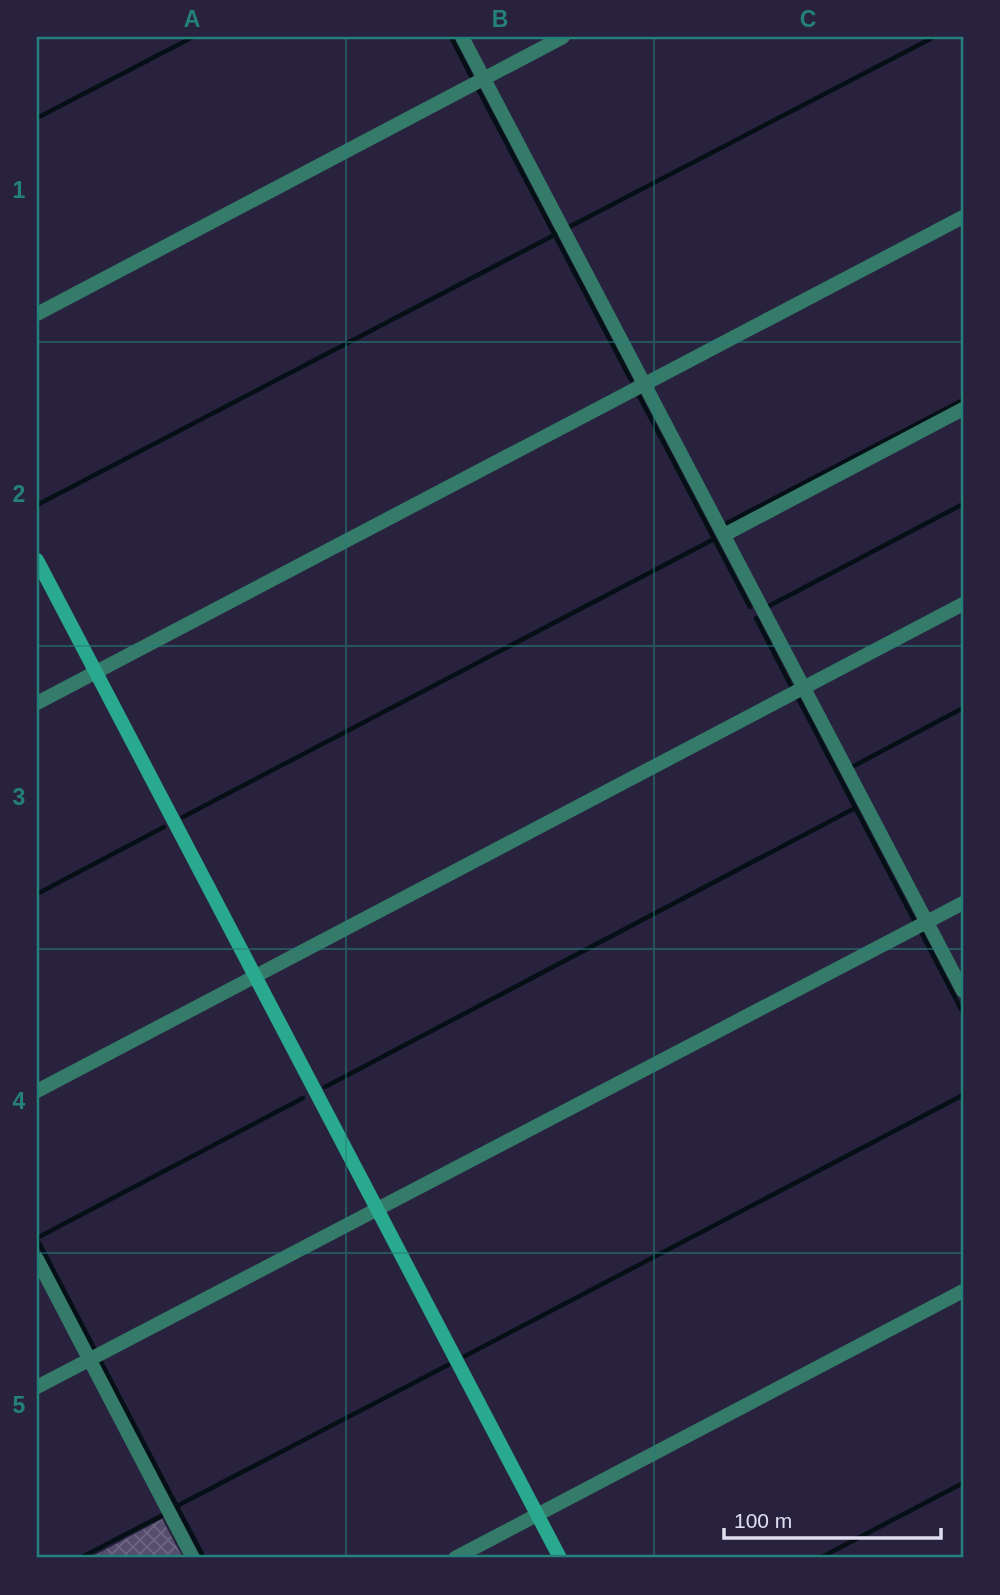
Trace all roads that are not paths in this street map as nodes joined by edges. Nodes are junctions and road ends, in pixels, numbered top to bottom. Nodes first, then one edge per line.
1 (462, 37) edge
2 (563, 37) edge
3 (483, 79) junction
4 (963, 217) edge
5 (37, 314) edge
6 (645, 383) junction
7 (963, 409) edge
8 (724, 535) junction
9 (37, 560) edge
10 (963, 604) edge
11 (95, 673) junction
12 (804, 687) junction
13 (37, 704) edge
14 (963, 902) edge
15 (927, 922) junction
16 (256, 976) junction
17 (963, 991) edge
18 (37, 1091) edge
19 (379, 1209) junction
20 (37, 1259) edge
21 (963, 1291) edge
22 (89, 1359) junction
23 (37, 1387) edge
24 (538, 1515) junction
25 (193, 1558) edge
26 (455, 1558) edge
27 (560, 1558) edge

1 - 3 street
2 - 3 street
3 - 5 street
3 - 6 street
4 - 6 street
6 - 8 street
6 - 11 street
7 - 8 street
8 - 12 street
9 - 11 street
10 - 12 street
11 - 13 street
11 - 16 street
12 - 15 street
12 - 16 street
14 - 15 street
15 - 17 street
15 - 19 street
16 - 18 street
16 - 19 street
19 - 22 street
19 - 24 street
20 - 22 street
21 - 24 street
22 - 23 street
22 - 25 street
24 - 26 street
24 - 27 street

